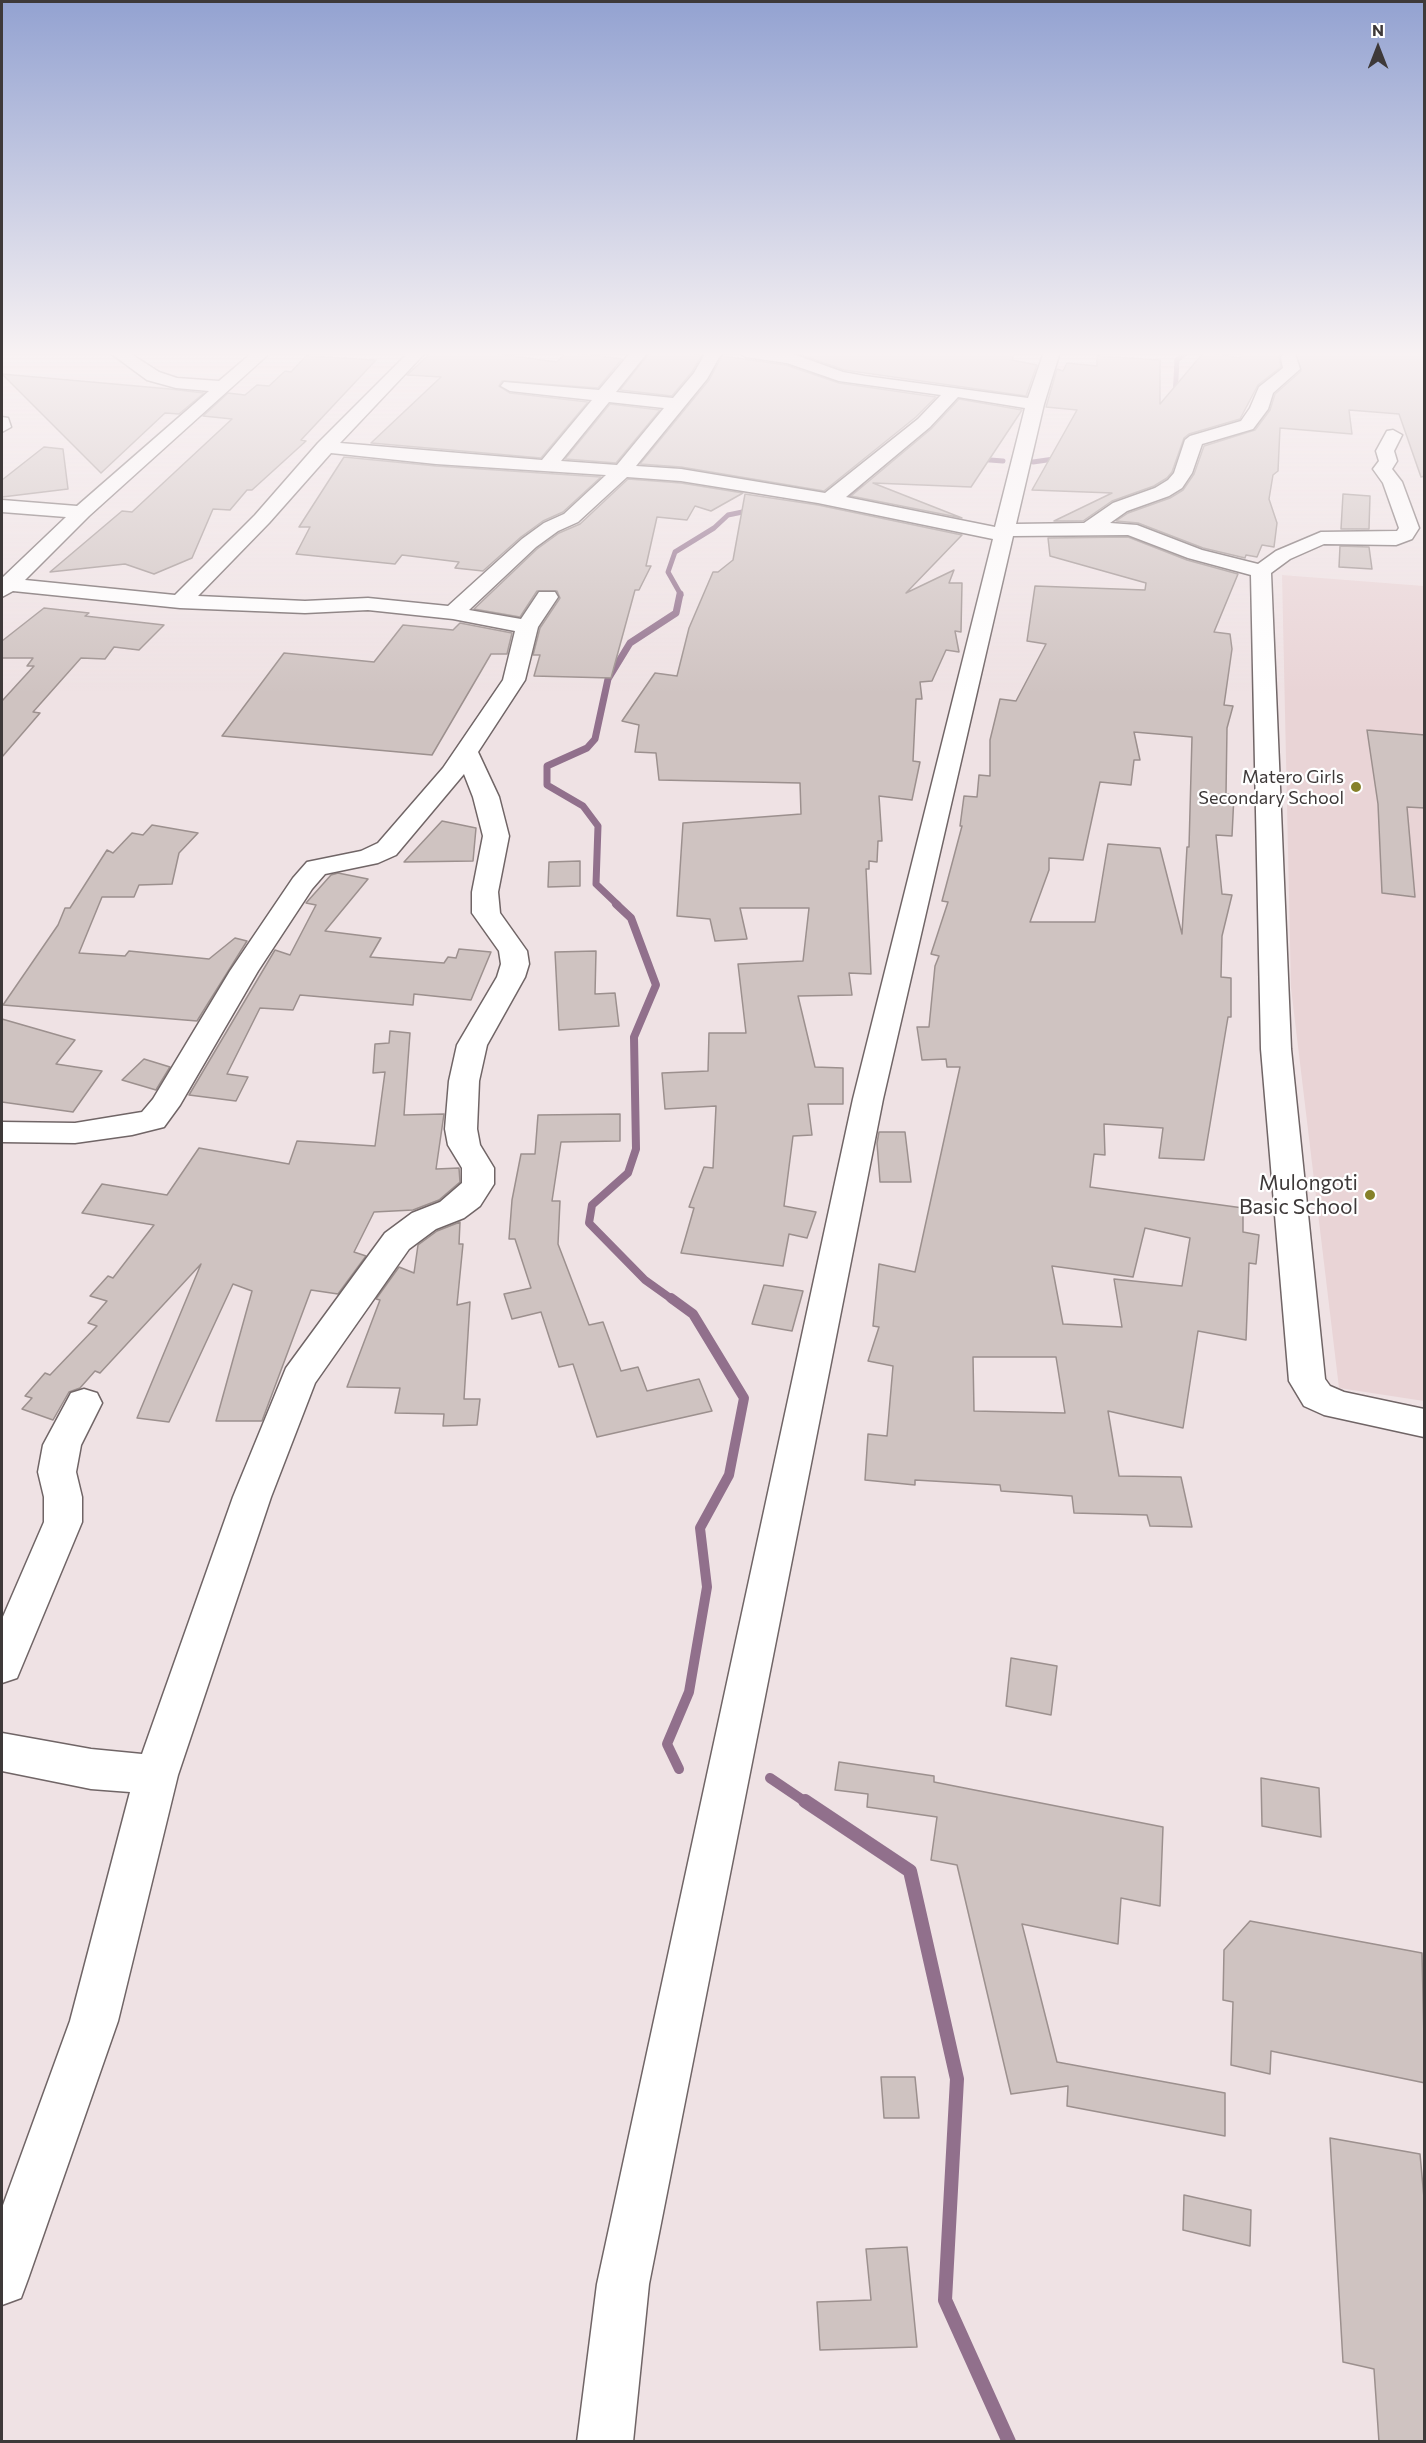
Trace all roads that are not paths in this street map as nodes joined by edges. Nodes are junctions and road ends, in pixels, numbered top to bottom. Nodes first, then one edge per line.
1 (134, 466) edge
2 (308, 466) edge
3 (547, 466) edge
4 (626, 466) edge
5 (872, 466) edge
6 (1020, 466) edge
7 (1185, 466) edge
8 (1385, 466) edge
9 (621, 472) junction
10 (828, 499) junction
11 (2, 506) edge
12 (82, 512) junction
13 (1091, 528) junction
14 (1004, 532) junction
15 (1261, 571) junction
16 (4, 586) edge
17 (547, 597) dead end
18 (180, 602) junction
19 (453, 613) junction
20 (527, 627) junction
21 (466, 752) junction
22 (2, 1132) edge
23 (84, 1404) dead end
24 (1425, 1423) edge
25 (2, 1665) edge
26 (2, 1752) edge
27 (156, 1775) junction
28 (2, 2279) edge
29 (605, 2442) edge

1 - 12 street
2 - 18 street
3 - 9 street
4 - 9 street
5 - 10 street
6 - 14 street
7 - 13 street
8 - 15 street
9 - 10 street
9 - 19 street
10 - 14 street
11 - 12 street
12 - 16 street
13 - 14 street
13 - 15 street
14 - 29 street
15 - 24 street
16 - 18 street
17 - 20 street
18 - 19 street
19 - 20 street
20 - 21 street
21 - 22 street
21 - 27 street
23 - 25 street
26 - 27 street
27 - 28 street

